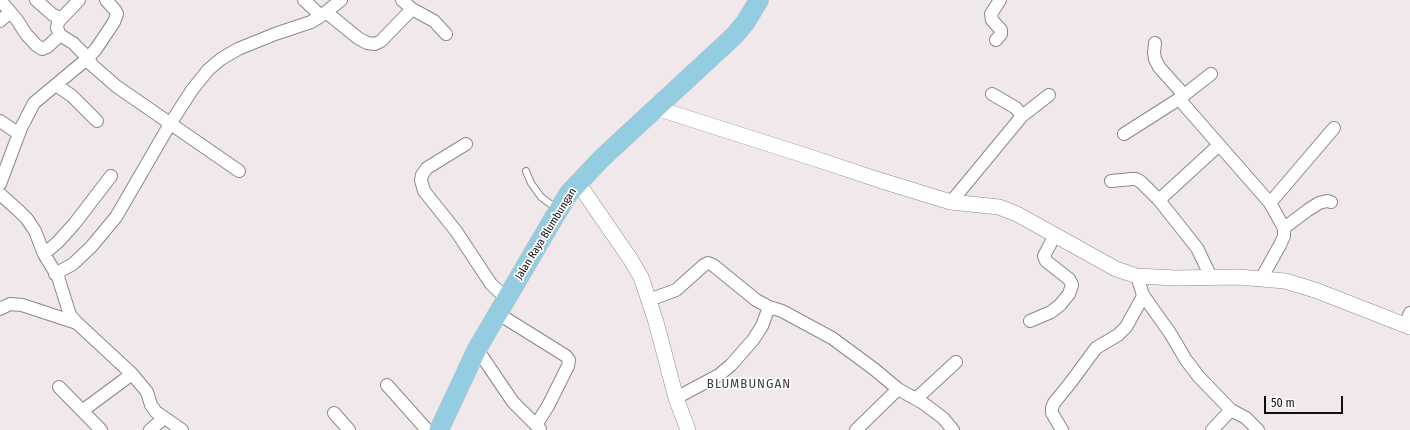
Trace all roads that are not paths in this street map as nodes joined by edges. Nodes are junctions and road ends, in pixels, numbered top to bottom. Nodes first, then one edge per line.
1 (0, 0) edge
2 (36, 0) edge
3 (78, 0) edge
4 (106, 0) edge
5 (304, 0) edge
6 (341, 0) edge
7 (402, 0) edge
8 (759, 0) edge
9 (1000, 0) edge
10 (412, 9) junction
11 (10, 12) junction
12 (324, 14) junction
13 (61, 18) junction
14 (0, 21) edge
15 (446, 34) dead end
16 (60, 35) junction
17 (996, 40) dead end
18 (1155, 43) dead end
19 (88, 58) junction
20 (1211, 74) dead end
21 (56, 85) junction
22 (992, 94) dead end
23 (1049, 95) dead end
24 (1181, 97) junction
25 (656, 108) junction
26 (1022, 116) junction
27 (0, 121) edge
28 (97, 121) dead end
29 (170, 124) junction
30 (1334, 128) dead end
31 (19, 134) junction
32 (1124, 134) dead end
33 (466, 144) dead end
34 (1219, 145) junction
35 (239, 170) dead end
36 (526, 171) dead end
37 (111, 176) dead end
38 (1111, 181) dead end
39 (578, 183) junction
40 (0, 184) edge
41 (0, 194) edge
42 (1159, 200) junction
43 (951, 202) junction
44 (1331, 202) dead end
45 (1270, 203) junction
46 (558, 210) junction
47 (1284, 228) junction
48 (1055, 235) junction
49 (44, 254) junction
50 (56, 276) junction
51 (1137, 276) junction
52 (1211, 277) junction
53 (1261, 279) junction
54 (1143, 295) junction
55 (649, 300) junction
56 (502, 306) junction
57 (769, 307) junction
58 (0, 309) edge
59 (74, 319) junction
60 (1030, 321) dead end
61 (1408, 322) edge
62 (477, 349) junction
63 (956, 362) dead end
64 (132, 374) junction
65 (387, 385) dead end
66 (59, 386) dead end
67 (898, 389) junction
68 (676, 398) junction
69 (917, 398) junction
70 (1231, 410) junction
71 (82, 411) junction
72 (334, 413) dead end
73 (164, 418) junction
74 (539, 427) edge
75 (862, 428) edge
76 (101, 430) edge
77 (150, 430) edge
78 (182, 430) edge
79 (349, 430) edge
80 (427, 430) edge
81 (439, 430) edge
82 (688, 430) edge
83 (953, 430) edge
84 (1062, 430) edge
85 (1212, 430) edge
86 (1258, 430) edge

1 - 11 street
2 - 13 street
3 - 13 street
4 - 19 street
5 - 12 street
6 - 12 street
7 - 10 street
8 - 25 main road, Jalan Raya Blumbungan
9 - 17 street
10 - 12 street
10 - 15 street
11 - 14 street
11 - 16 street
12 - 29 street
13 - 16 street
16 - 19 street
18 - 24 street
19 - 21 street
19 - 29 street
20 - 24 street
21 - 28 street
21 - 31 street
22 - 26 street
23 - 26 street
24 - 32 street
24 - 34 street
25 - 39 main road, Jalan Raya Blumbungan
25 - 43 street
26 - 43 street
27 - 31 street
29 - 35 street
29 - 50 street
30 - 45 street
31 - 40 street
33 - 56 street
34 - 42 street
34 - 45 street
36 - 46 lane
37 - 49 street
38 - 42 street
39 - 46 main road, Jalan Raya Blumbungan
39 - 55 street
41 - 49 street
42 - 52 street
43 - 48 street
44 - 47 street
45 - 47 street
46 - 56 main road, Jalan Raya Blumbungan
47 - 53 street
48 - 51 street
48 - 60 street
49 - 50 street
50 - 59 street
51 - 52 street
51 - 54 street
52 - 53 street
53 - 61 street
54 - 70 street
54 - 84 street
55 - 57 street
55 - 68 street
56 - 62 main road, Jalan Raya Blumbungan
56 - 74 street
57 - 67 street
57 - 68 street
58 - 59 street
59 - 64 street
62 - 74 street
62 - 81 main road, Jalan Raya Blumbungan
63 - 69 street
64 - 71 street
64 - 73 street
65 - 80 street
66 - 71 street
67 - 69 street
67 - 75 street
68 - 82 street
69 - 83 street
70 - 85 street
70 - 86 street
71 - 76 street
72 - 79 street
73 - 77 street
73 - 78 street

